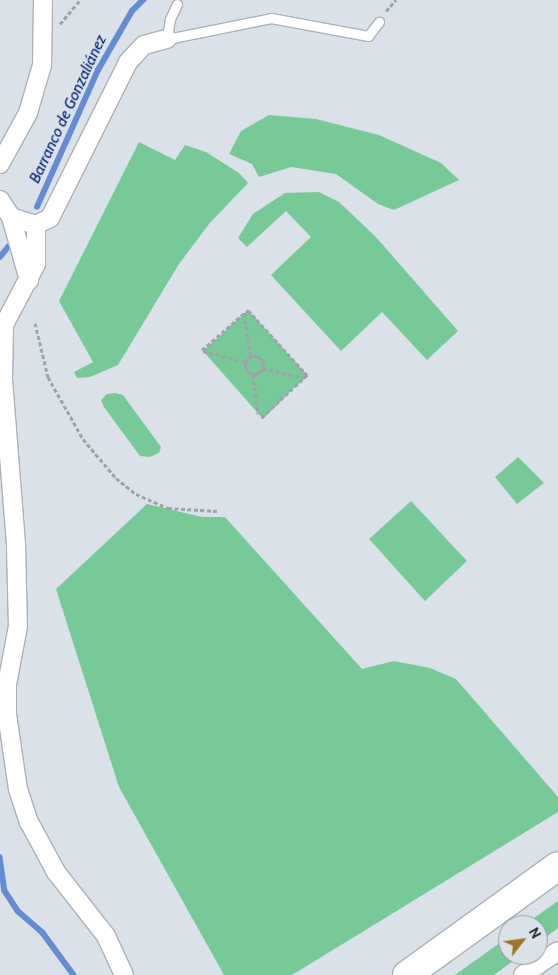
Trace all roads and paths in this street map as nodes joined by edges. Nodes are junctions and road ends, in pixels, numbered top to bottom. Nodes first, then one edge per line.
1 (43, 0) edge
2 (80, 0) edge
3 (177, 4) dead end
4 (379, 22) dead end
5 (53, 23) dead end
6 (167, 39) junction
7 (0, 164) edge
8 (0, 200) edge
9 (6, 220) edge
10 (36, 225) junction
11 (29, 280) junction
12 (244, 313) junction
13 (35, 324) dead end
14 (251, 357) junction
15 (246, 362) junction
16 (263, 368) junction
17 (253, 374) junction
18 (304, 378) junction
19 (258, 414) dead end
20 (261, 418) dead end
21 (217, 510) dead end
22 (558, 866) edge
23 (558, 950) edge
24 (124, 975) edge
25 (407, 975) edge
26 (523, 975) edge

1 - 7 street
2 - 5 path
3 - 6 lane
4 - 6 lane
6 - 10 street
8 - 9 street
9 - 10 street
9 - 11 street
10 - 11 street
11 - 24 street
12 - 14 path
12 - 15 path
12 - 18 path
13 - 21 path
14 - 15 path
14 - 16 path
15 - 17 path
16 - 17 path
16 - 18 path
17 - 19 path
18 - 20 path
22 - 25 main road
23 - 26 street

